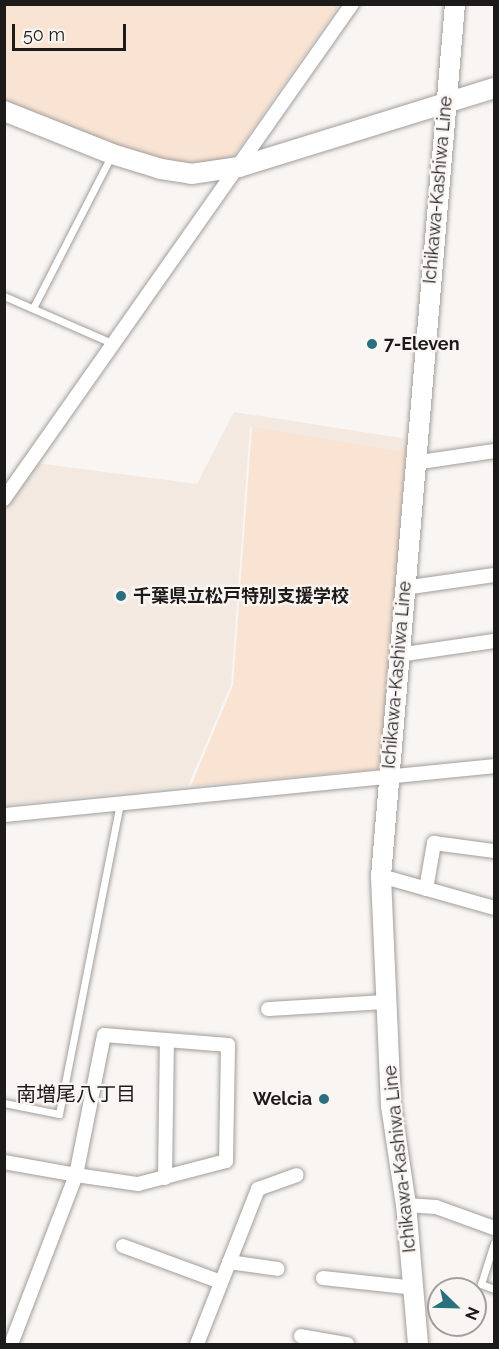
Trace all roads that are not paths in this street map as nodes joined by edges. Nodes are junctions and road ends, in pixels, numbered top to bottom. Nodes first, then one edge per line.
1 (352, 4) edge
2 (455, 4) edge
3 (495, 88) edge
4 (446, 103) junction
5 (4, 111) edge
6 (112, 154) junction
7 (239, 167) junction
8 (4, 296) edge
9 (33, 308) junction
10 (114, 344) junction
11 (495, 451) edge
12 (414, 463) junction
13 (4, 499) edge
14 (495, 574) edge
15 (404, 588) junction
16 (495, 641) edge
17 (398, 655) junction
18 (495, 766) edge
19 (389, 778) junction
20 (120, 804) junction
21 (4, 815) edge
22 (495, 851) edge
23 (381, 876) junction
24 (426, 889) junction
25 (495, 908) edge
26 (386, 1002) junction
27 (268, 1009) dead end
28 (167, 1041) junction
29 (4, 1103) edge
30 (4, 1162) edge
31 (76, 1175) junction
32 (297, 1175) dead end
33 (165, 1178) junction
34 (406, 1205) junction
35 (495, 1228) edge
36 (495, 1243) edge
37 (123, 1246) dead end
38 (229, 1262) junction
39 (278, 1269) dead end
40 (323, 1278) dead end
41 (221, 1282) junction
42 (415, 1288) junction
43 (495, 1289) edge
44 (301, 1336) dead end
45 (11, 1344) edge
46 (197, 1344) edge
47 (347, 1344) edge
48 (418, 1344) edge

1 - 7 street
2 - 4 main road, Ichikawa-Kashiwa Line
3 - 4 main road
4 - 7 main road
4 - 12 main road, Ichikawa-Kashiwa Line
5 - 6 main road
6 - 7 main road
6 - 9 lane
7 - 10 street
8 - 9 lane
9 - 10 lane
10 - 13 street
11 - 12 street
12 - 15 main road, Ichikawa-Kashiwa Line
14 - 15 street
15 - 17 main road, Ichikawa-Kashiwa Line
16 - 17 street
17 - 19 main road, Ichikawa-Kashiwa Line
18 - 19 street
19 - 20 street
19 - 23 main road, Ichikawa-Kashiwa Line
20 - 21 street
20 - 29 lane
22 - 24 street
23 - 24 street
23 - 26 main road, Ichikawa-Kashiwa Line
24 - 25 street
26 - 27 street
26 - 34 main road, Ichikawa-Kashiwa Line
28 - 31 street
28 - 33 street
28 - 33 street
30 - 31 street
31 - 33 street
31 - 45 street
32 - 38 street
34 - 35 street
34 - 42 main road, Ichikawa-Kashiwa Line
36 - 43 lane
37 - 41 street
38 - 39 street
38 - 41 street
40 - 42 street
41 - 46 street
42 - 48 main road, Ichikawa-Kashiwa Line
44 - 47 street

